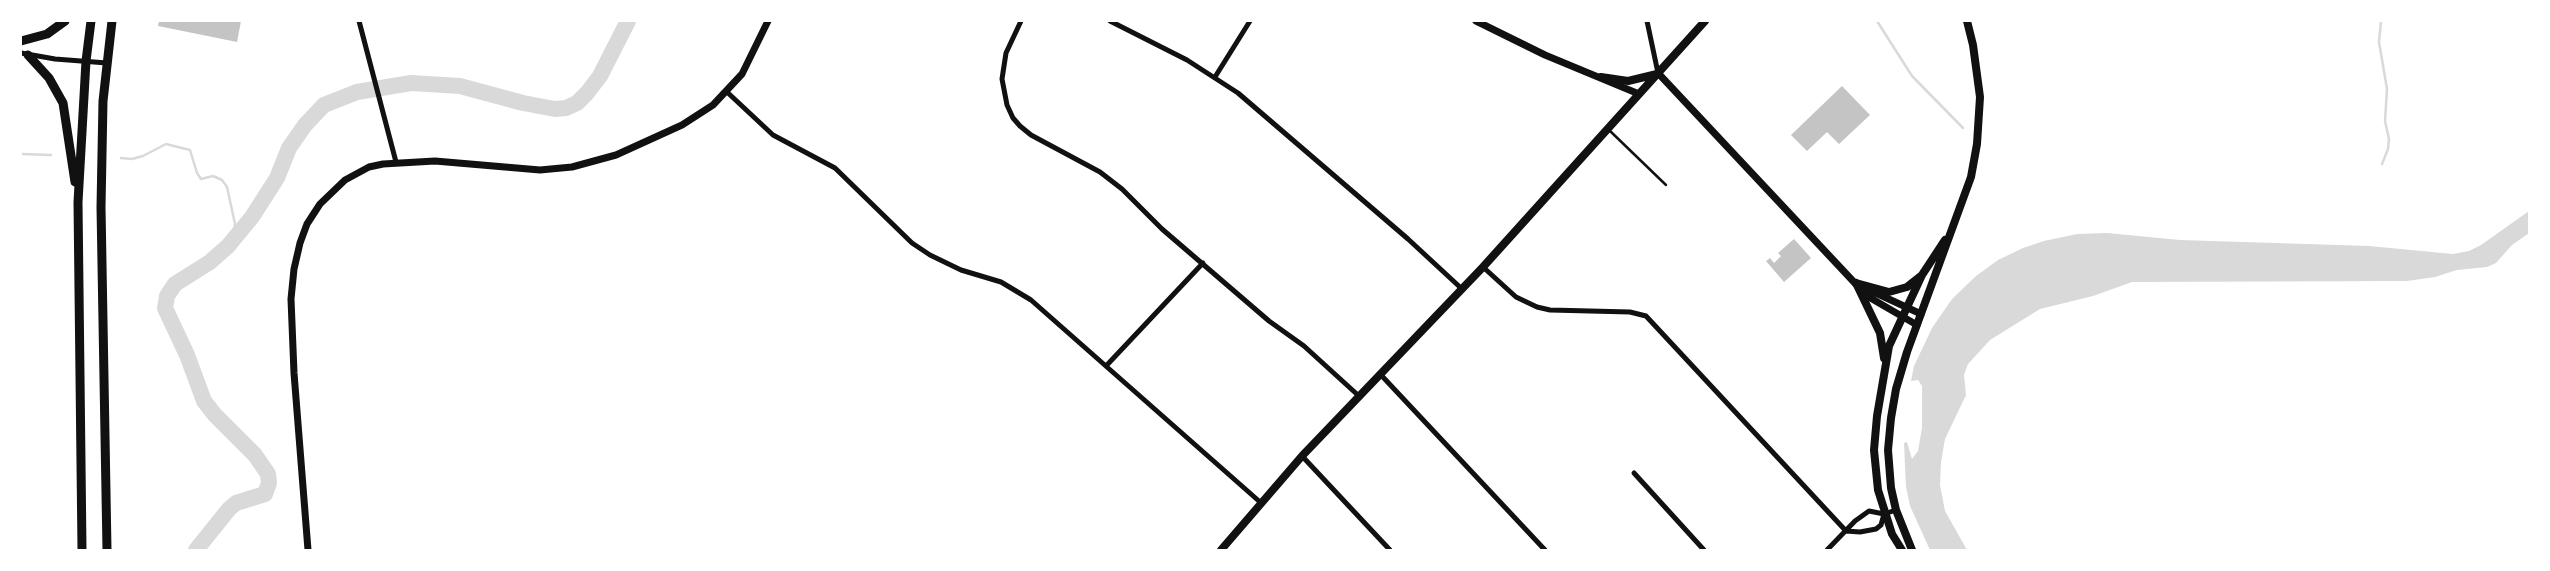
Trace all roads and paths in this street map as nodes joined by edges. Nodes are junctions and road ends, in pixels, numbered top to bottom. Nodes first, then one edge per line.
1 (65, 21) edge
2 (91, 21) edge
3 (112, 21) edge
4 (359, 21) edge
5 (768, 21) edge
6 (1021, 21) edge
7 (1110, 21) edge
8 (1250, 21) edge
9 (1476, 21) edge
10 (1647, 21) edge
11 (1705, 21) edge
12 (1967, 21) edge
13 (21, 41) edge
14 (24, 54) edge
15 (86, 61) junction
16 (107, 63) junction
17 (1658, 73) junction
18 (1215, 77) junction
19 (1601, 77) junction
20 (727, 92) junction
21 (1640, 94) junction
22 (1608, 129) junction
23 (396, 162) junction
24 (1666, 185) dead end
25 (78, 202) junction
26 (1949, 234) junction
27 (1203, 263) junction
28 (1483, 267) junction
29 (1922, 275) junction
30 (1856, 283) junction
31 (1462, 289) junction
32 (1906, 307) junction
33 (1921, 314) junction
34 (1901, 317) junction
35 (1917, 324) junction
36 (1885, 363) junction
37 (1106, 366) junction
38 (1381, 375) junction
39 (1360, 397) junction
40 (1302, 456) junction
41 (1634, 473) dead end
42 (1260, 502) junction
43 (1896, 510) junction
44 (1884, 514) junction
45 (1846, 531) junction
46 (82, 550) edge
47 (107, 550) edge
48 (308, 550) edge
49 (1221, 550) edge
50 (1390, 550) edge
51 (1545, 550) edge
52 (1704, 550) edge
53 (1827, 550) edge
54 (1902, 550) edge
55 (1912, 550) edge

1 - 13 main road
2 - 15 main road
3 - 16 main road
4 - 23 street
5 - 20 street
6 - 27 street
7 - 18 street
8 - 18 street
9 - 19 street
10 - 17 street
11 - 17 main road
12 - 26 main road
14 - 15 street
14 - 25 main road
15 - 16 street
15 - 25 main road
16 - 47 main road
17 - 19 main road
17 - 21 main road
17 - 30 street
18 - 31 street
19 - 21 street
20 - 23 street
20 - 37 street
21 - 22 main road
22 - 24 lane
22 - 28 main road
23 - 48 street
25 - 46 main road
26 - 29 main road
26 - 33 main road
27 - 37 street
27 - 39 street
28 - 31 main road
28 - 45 street
29 - 30 main road
29 - 32 main road
30 - 32 street
30 - 34 street
30 - 36 main road
31 - 38 main road
32 - 33 street
32 - 34 main road
33 - 35 main road
34 - 35 street
34 - 36 main road
35 - 43 main road
36 - 44 main road
37 - 42 street
38 - 39 main road
38 - 51 street
39 - 40 main road
40 - 42 main road
40 - 50 street
41 - 52 street
42 - 49 main road
43 - 44 street
43 - 55 main road
44 - 45 street
44 - 45 street
44 - 54 main road
45 - 53 street

